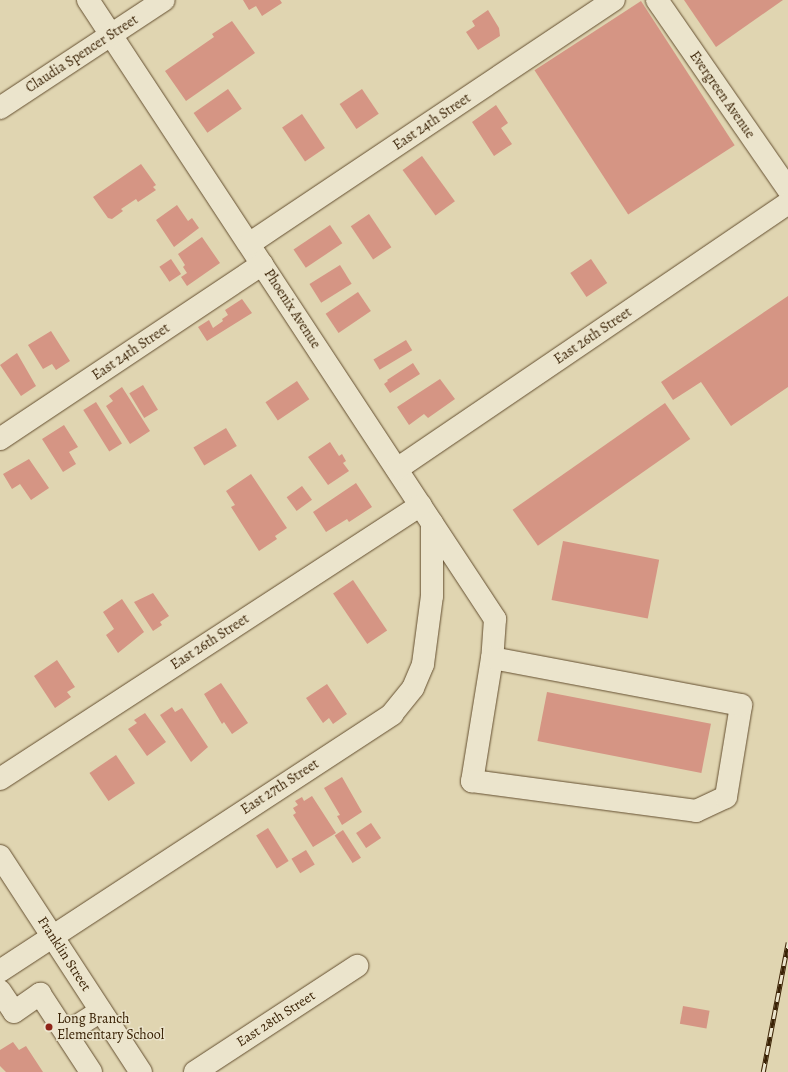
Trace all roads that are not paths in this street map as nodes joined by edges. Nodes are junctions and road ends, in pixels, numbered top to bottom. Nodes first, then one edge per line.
1 (88, 0) edge
2 (164, 0) edge
3 (614, 0) edge
4 (658, 0) edge
5 (111, 35) junction
6 (0, 108) edge
7 (788, 189) edge
8 (788, 203) edge
9 (249, 244) junction
10 (262, 264) junction
11 (0, 439) edge
12 (397, 469) junction
13 (421, 505) junction
14 (432, 523) junction
15 (492, 658) junction
16 (0, 779) edge
17 (0, 856) edge
18 (53, 936) junction
19 (357, 966) dead end
20 (0, 971) edge
21 (0, 991) edge
22 (101, 1011) junction
23 (66, 1033) junction
24 (91, 1072) edge
25 (141, 1072) edge
26 (195, 1072) edge

1 - 5 street, Phoenix Avenue
2 - 5 street, Claudia Spencer Street
3 - 9 street, East 24th Street
4 - 7 street, Evergreen Avenue
5 - 6 street, Claudia Spencer Street
5 - 9 street, Phoenix Avenue
8 - 12 street, East 26th Street
9 - 10 street, Phoenix Avenue
10 - 11 street, East 24th Street
10 - 12 street, Phoenix Avenue
12 - 13 street, Phoenix Avenue
13 - 14 street, Phoenix Avenue
13 - 16 street, East 26th Street
14 - 15 street, Phoenix Avenue
14 - 18 street, East 27th Street
15 - 15 street
17 - 18 street, Franklin Street
18 - 20 street, East 27th Street
18 - 22 street, Franklin Street
19 - 26 street, East 28th Street
21 - 23 street
22 - 23 street
22 - 25 street, Franklin Street
23 - 24 street

